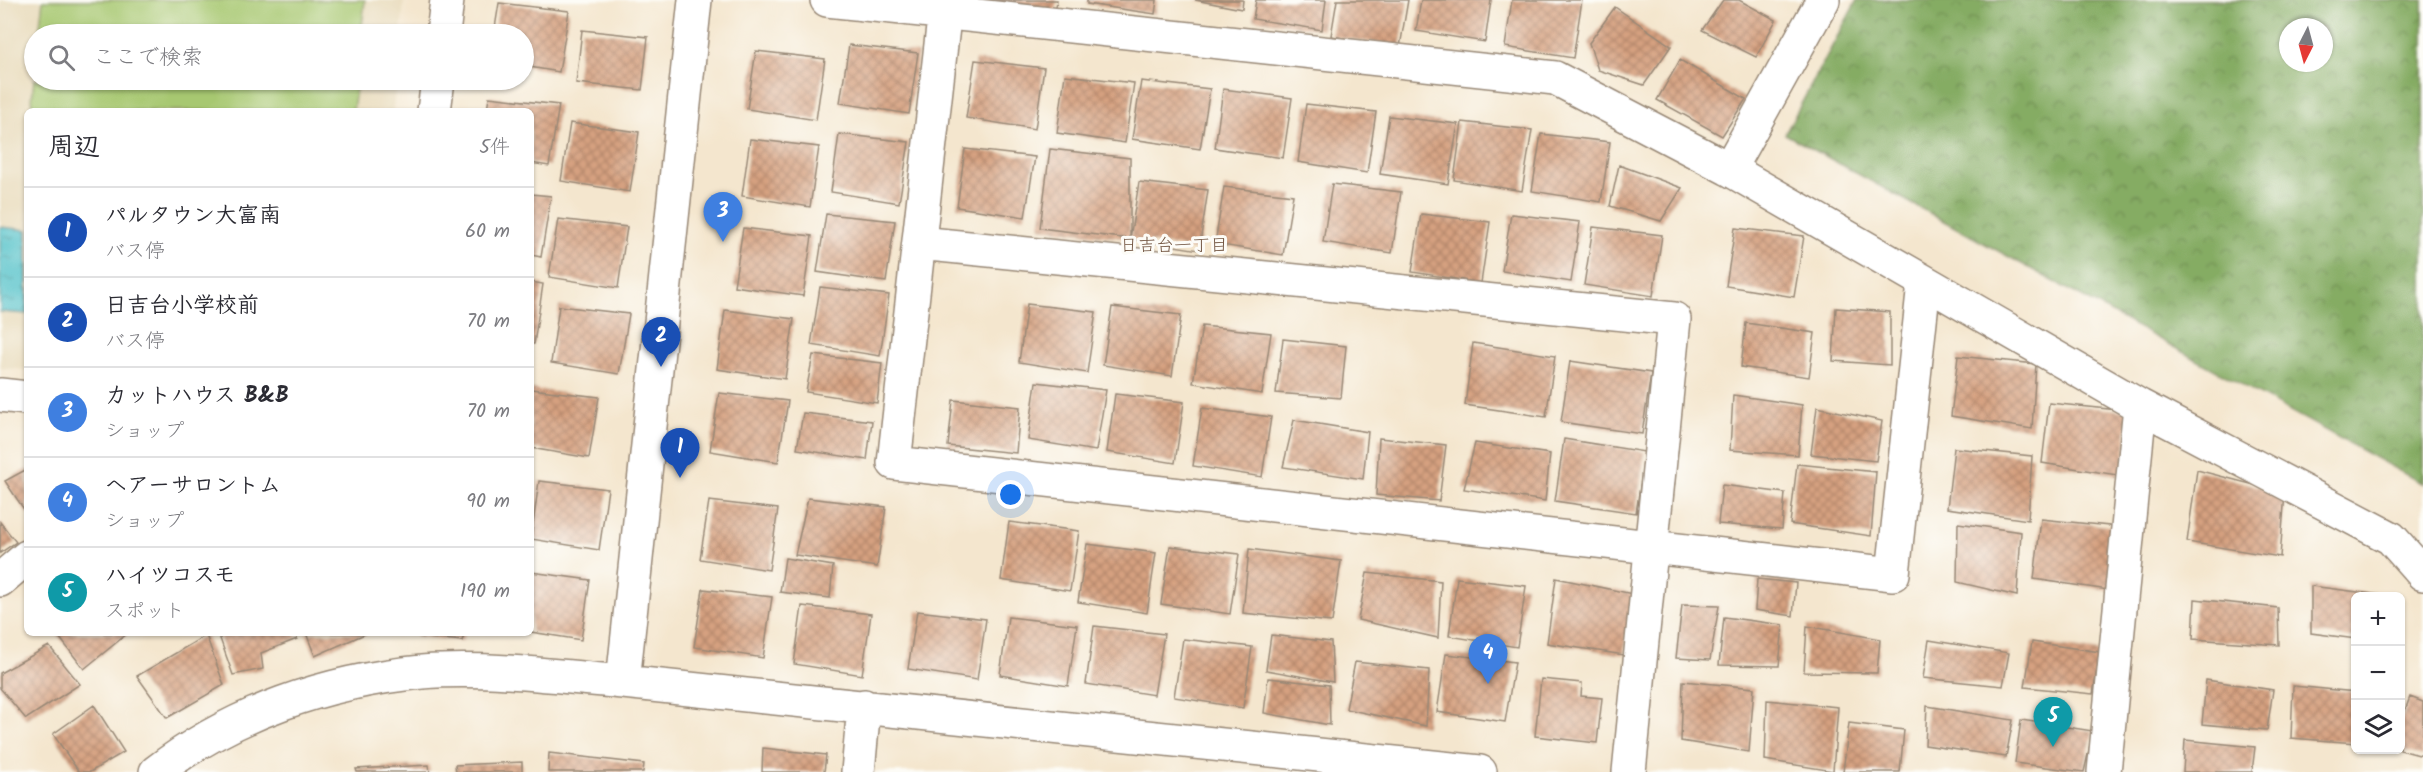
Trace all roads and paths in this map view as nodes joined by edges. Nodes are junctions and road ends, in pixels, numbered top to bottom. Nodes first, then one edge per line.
1 (447, 0) edge
2 (695, 0) edge
3 (827, 0) edge
4 (1823, 0) edge
5 (945, 7) edge
6 (444, 24) edge
7 (437, 90) edge
8 (434, 108) edge
9 (1729, 169) junction
10 (919, 243) junction
11 (1924, 283) junction
12 (0, 395) edge
13 (24, 398) edge
14 (2140, 406) junction
15 (1650, 547) junction
16 (24, 560) edge
17 (2423, 574) edge
18 (0, 580) edge
19 (623, 682) junction
20 (864, 706) junction
21 (156, 772) edge
22 (858, 772) edge
23 (1480, 772) edge
24 (1629, 772) edge
25 (2104, 772) edge

1 - 6 street
2 - 19 street
3 - 5 street
4 - 9 street
5 - 9 street
5 - 10 street
7 - 8 street
9 - 11 street
10 - 15 street
10 - 15 street
11 - 14 street
11 - 15 street
12 - 13 street
14 - 17 street
14 - 25 street
15 - 24 street
16 - 18 street
19 - 20 street
19 - 21 street
20 - 22 street
20 - 23 street

